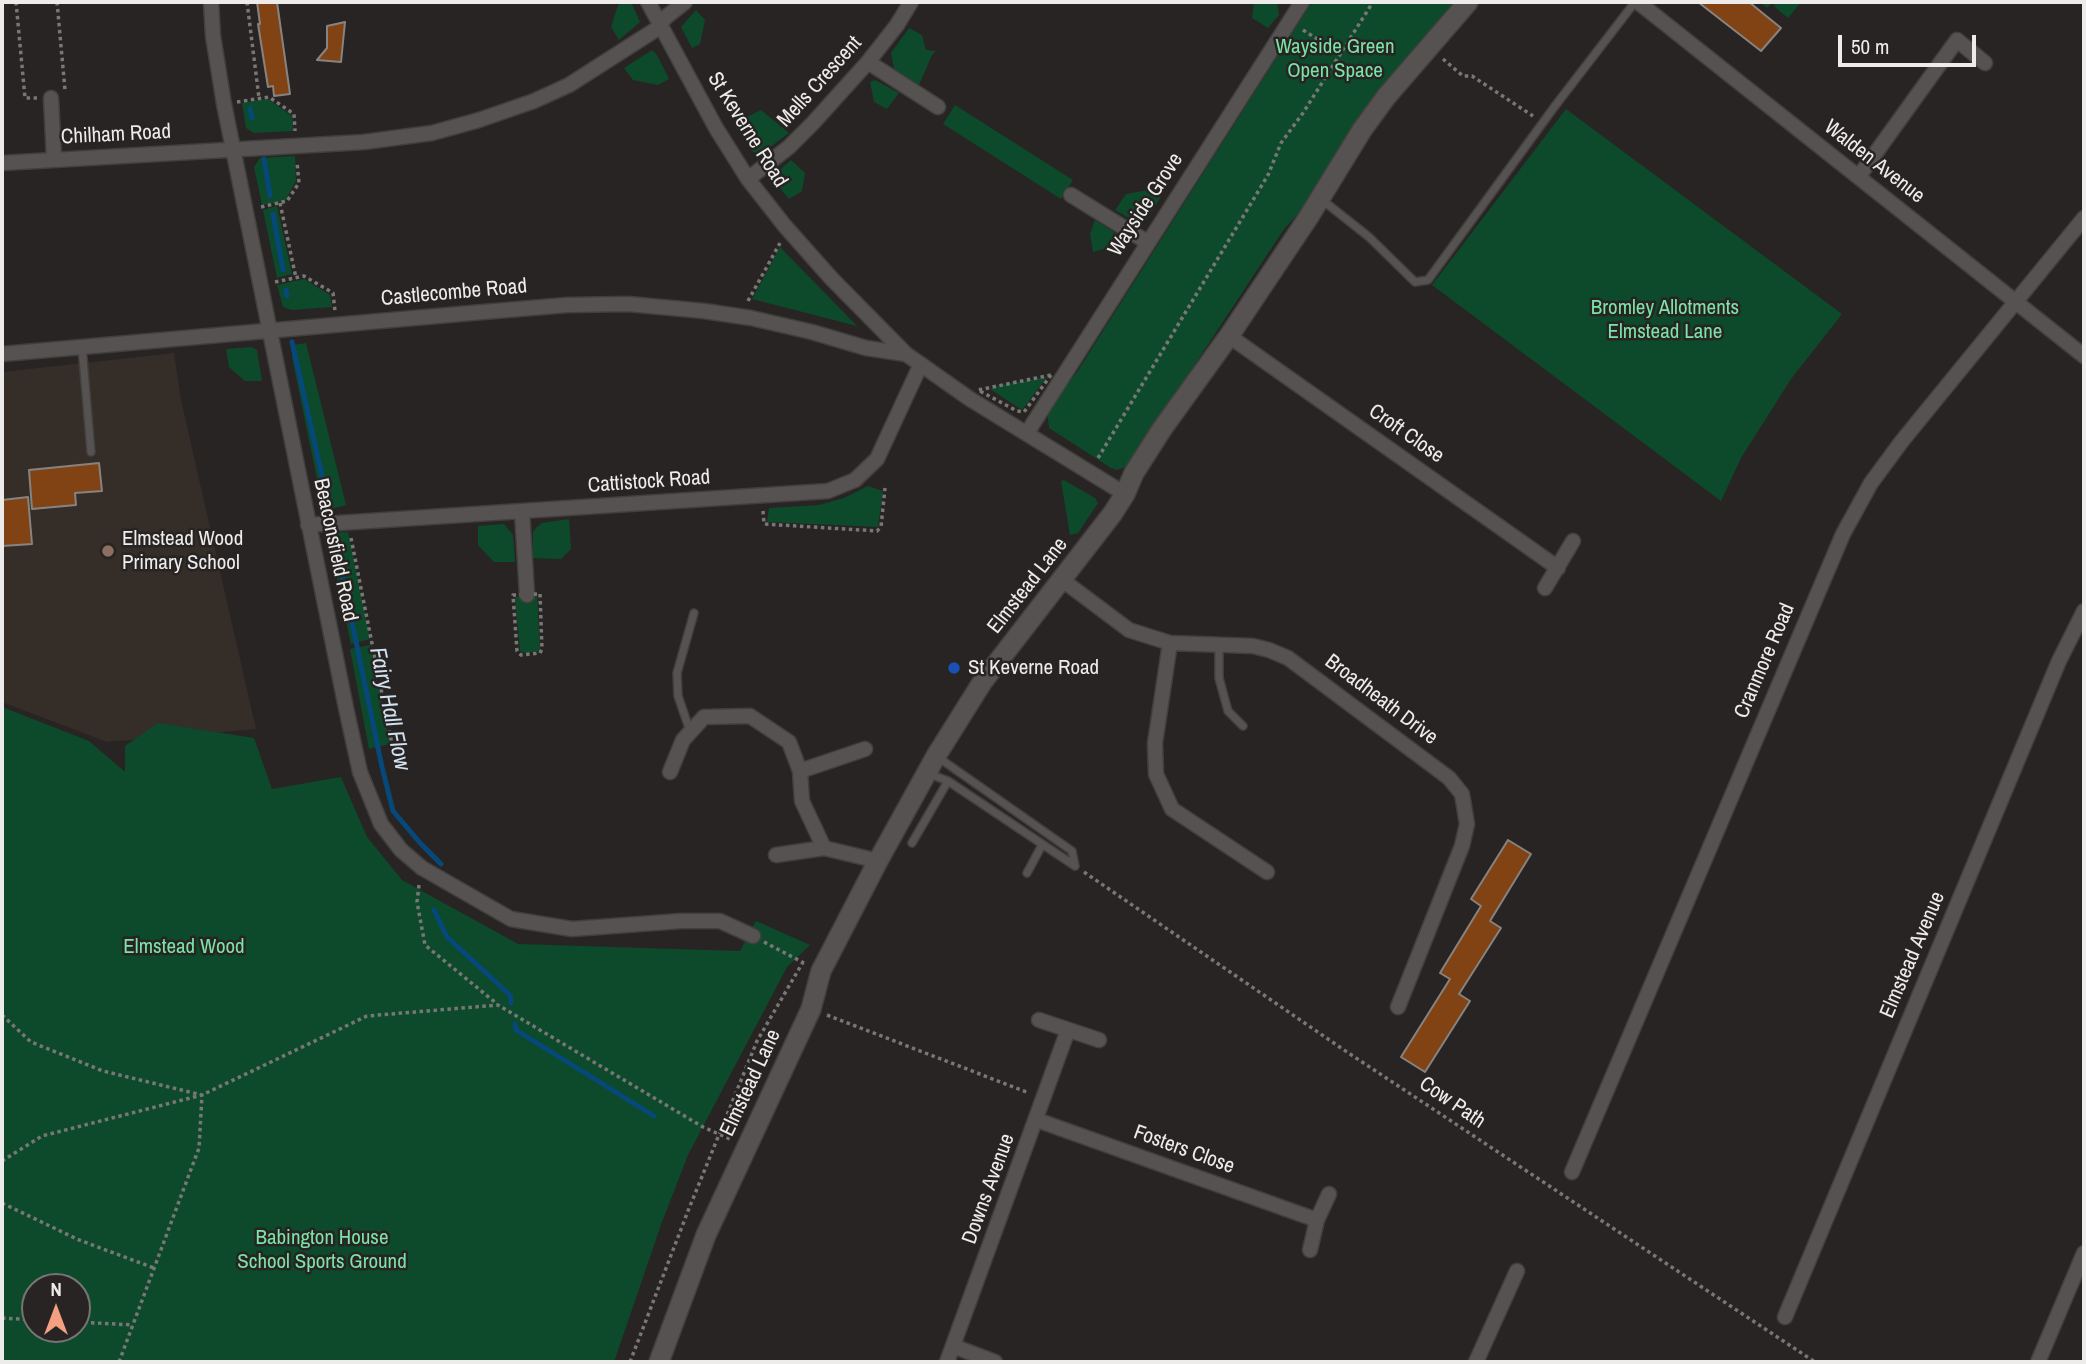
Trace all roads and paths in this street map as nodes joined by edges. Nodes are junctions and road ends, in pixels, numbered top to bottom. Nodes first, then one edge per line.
1 (16, 2) edge
2 (57, 2) edge
3 (211, 2) edge
4 (247, 2) edge
5 (649, 2) edge
6 (685, 2) edge
7 (911, 2) edge
8 (1303, 2) edge
9 (1373, 2) edge
10 (1468, 2) edge
11 (1636, 2) edge
12 (660, 24) junction
13 (1297, 26) dead end
14 (1427, 49) junction
15 (1341, 54) junction
16 (869, 62) junction
17 (1985, 63) dead end
18 (51, 99) junction
19 (259, 99) junction
20 (235, 102) dead end
21 (937, 107) dead end
22 (1543, 122) junction
23 (233, 149) junction
24 (296, 149) junction
25 (54, 159) junction
26 (2, 163) edge
27 (1859, 176) junction
28 (748, 179) junction
29 (1071, 195) dead end
30 (1321, 198) junction
31 (280, 203) junction
32 (258, 207) dead end
33 (2084, 218) edge
34 (782, 239) dead end
35 (1147, 242) junction
36 (296, 278) junction
37 (273, 282) dead end
38 (2015, 300) junction
39 (747, 303) dead end
40 (335, 313) dead end
41 (269, 330) junction
42 (1229, 336) junction
43 (82, 347) junction
44 (2, 354) edge
45 (906, 354) junction
46 (2084, 356) edge
47 (921, 364) junction
48 (978, 390) joint
49 (1027, 433) junction
50 (91, 452) dead end
51 (1089, 473) junction
52 (885, 488) dead end
53 (1125, 494) junction
54 (763, 506) dead end
55 (522, 511) junction
56 (309, 525) junction
57 (350, 529) dead end
58 (1573, 541) dead end
59 (1558, 568) junction
60 (1061, 579) junction
61 (1545, 588) dead end
62 (527, 595) junction
63 (2084, 611) edge
64 (694, 613) dead end
65 (1170, 643) junction
66 (1219, 646) junction
67 (1243, 726) dead end
68 (691, 732) junction
69 (865, 749) dead end
70 (396, 764) dead end
71 (931, 764) junction
72 (800, 771) junction
73 (670, 772) dead end
74 (948, 781) junction
75 (912, 844) dead end
76 (1042, 845) junction
77 (824, 848) junction
78 (776, 855) dead end
79 (878, 860) junction
80 (1075, 866) junction
81 (422, 868) junction
82 (1267, 872) dead end
83 (1027, 873) dead end
84 (753, 936) joint
85 (498, 1005) junction
86 (1398, 1007) dead end
87 (811, 1009) junction
88 (2, 1015) edge
89 (1039, 1020) dead end
90 (1068, 1030) junction
91 (1098, 1040) dead end
92 (202, 1095) junction
93 (1044, 1098) junction
94 (1037, 1120) junction
95 (719, 1135) junction
96 (2, 1161) edge
97 (1572, 1172) dead end
98 (1329, 1194) dead end
99 (2, 1203) edge
100 (1317, 1220) junction
101 (1310, 1250) dead end
102 (2084, 1253) edge
103 (154, 1268) junction
104 (1517, 1271) dead end
105 (1785, 1317) dead end
106 (2, 1318) edge
107 (21, 1319) edge
108 (91, 1323) edge
109 (133, 1325) junction
110 (953, 1346) junction
111 (119, 1362) edge
112 (630, 1362) edge
113 (659, 1362) edge
114 (947, 1362) edge
115 (995, 1362) edge
116 (1476, 1362) edge
117 (1815, 1362) edge
118 (2038, 1362) edge

1 - 18 path
2 - 18 path
3 - 23 street, Beaconsfield Road
4 - 19 path
5 - 12 street, St Keverne Road
6 - 12 street, Chilham Road
7 - 16 street, Mells Crescent
8 - 35 street, Wayside Grove
9 - 15 path
10 - 14 street, Elmstead Lane
11 - 22 lane
11 - 27 street, Walden Avenue
12 - 24 street, Chilham Road
12 - 28 street, St Keverne Road
13 - 15 path
14 - 22 path
14 - 30 street, Elmstead Lane
15 - 51 path
16 - 21 street
16 - 28 street, Mells Crescent
17 - 27 street
18 - 25 street
19 - 20 path
19 - 24 path
22 - 30 lane
23 - 24 street, Chilham Road
23 - 25 street, Chilham Road
23 - 41 street, Beaconsfield Road
24 - 31 path
25 - 26 street, Chilham Road
27 - 38 street, Walden Avenue
28 - 45 street, St Keverne Road
29 - 35 street
30 - 42 street, Elmstead Lane
31 - 32 path
31 - 36 path
33 - 38 street, Cranmore Road
34 - 39 path
35 - 49 street, Wayside Grove
36 - 37 path
36 - 40 path
38 - 46 street, Walden Avenue
38 - 97 street, Cranmore Road
41 - 43 street, Castlecombe Road
41 - 45 street, Castlecombe Road
41 - 56 street, Beaconsfield Road
42 - 53 street, Elmstead Lane
42 - 59 street, Croft Close
43 - 44 street, Castlecombe Road
43 - 50 lane
45 - 47 street, St Keverne Road
47 - 49 street, St Keverne Road
47 - 55 street, Cattistock Road
48 - 48 path
49 - 51 street, St Keverne Road
51 - 53 street, St Keverne Road
52 - 54 path
53 - 60 street, Elmstead Lane
55 - 56 street, Cattistock Road
55 - 62 street
56 - 81 street, Beaconsfield Road
57 - 70 path
58 - 59 street
59 - 61 street
60 - 65 street, Broadheath Drive
60 - 71 street, Elmstead Lane
62 - 62 path
63 - 105 street, Elmstead Avenue
64 - 68 lane
65 - 66 street, Broadheath Drive
65 - 82 street
66 - 67 lane
66 - 86 street, Broadheath Drive
68 - 72 street
68 - 73 street
69 - 72 street
71 - 74 lane
71 - 79 street, Elmstead Lane
71 - 80 lane
72 - 77 street
74 - 75 lane
74 - 76 lane
76 - 80 lane
76 - 83 lane
77 - 78 street
77 - 79 street
79 - 87 street, Elmstead Lane
80 - 117 path, Cow Path
81 - 84 street, Beaconsfield Road
81 - 85 path
84 - 95 path
85 - 92 path
85 - 95 path
87 - 93 path
87 - 113 street, Elmstead Lane
88 - 92 path
89 - 90 street
90 - 91 street
90 - 93 street, Downs Avenue
92 - 96 path
92 - 103 path
93 - 94 street, Downs Avenue
94 - 100 street, Fosters Close
94 - 110 street, Downs Avenue
95 - 112 path
98 - 100 street
99 - 103 path
100 - 101 street
102 - 118 street
103 - 109 path
104 - 116 street
106 - 107 path
108 - 109 path
109 - 111 path
110 - 114 street, Downs Avenue
110 - 115 street

